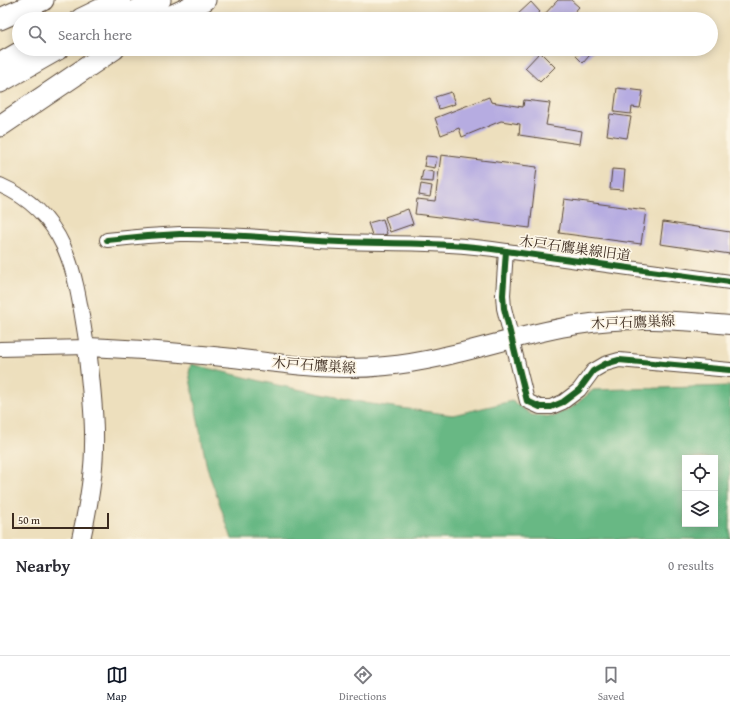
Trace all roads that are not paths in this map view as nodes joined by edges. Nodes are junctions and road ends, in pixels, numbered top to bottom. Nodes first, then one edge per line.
1 (43, 0) edge
2 (120, 0) edge
3 (160, 0) edge
4 (205, 0) edge
5 (16, 12) edge
6 (95, 12) edge
7 (133, 12) edge
8 (180, 12) edge
9 (12, 14) edge
10 (0, 19) edge
11 (14, 56) edge
12 (46, 56) edge
13 (104, 56) edge
14 (0, 64) edge
15 (0, 82) edge
16 (0, 126) edge
17 (0, 185) edge
18 (107, 240) dead end
19 (506, 251) junction
20 (730, 282) edge
21 (730, 325) edge
22 (512, 339) junction
23 (87, 347) junction
24 (0, 349) edge
25 (730, 370) edge
26 (81, 539) edge

1 - 5 highway
2 - 6 highway
3 - 7 highway
4 - 8 highway
9 - 10 highway
11 - 14 highway
12 - 15 highway
13 - 16 highway
17 - 23 street
18 - 19 street
19 - 20 street, 木戸石鷹巣線旧道
19 - 22 street, 木戸石鷹巣線旧道
21 - 22 main road, 木戸石鷹巣線
22 - 23 main road, 木戸石鷹巣線
22 - 25 street, 木戸石鷹巣線旧道
23 - 24 street
23 - 26 main road

